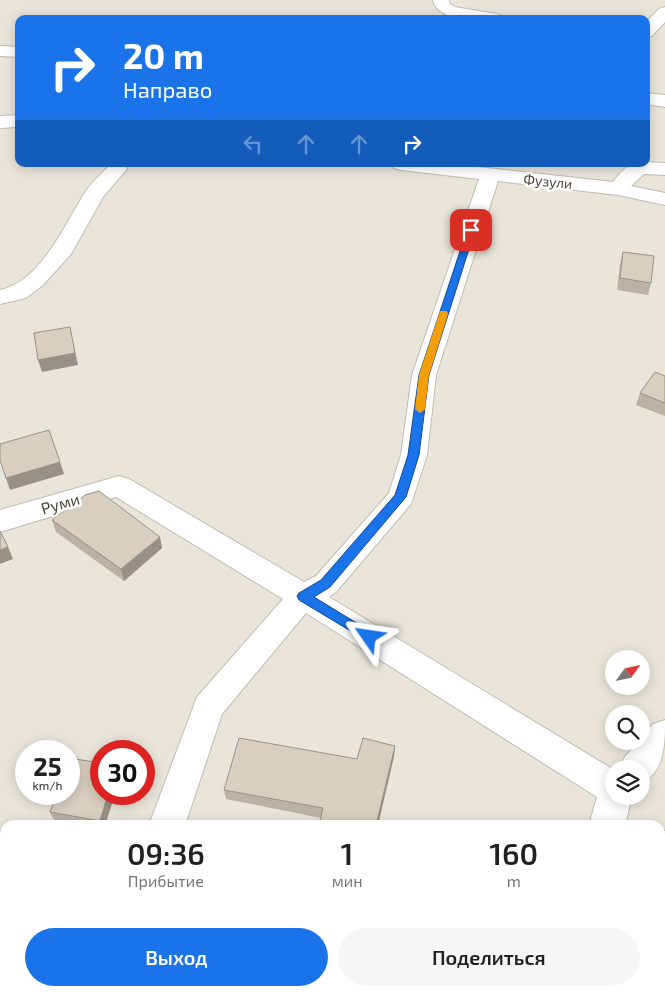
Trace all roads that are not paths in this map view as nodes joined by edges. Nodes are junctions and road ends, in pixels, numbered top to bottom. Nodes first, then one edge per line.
1 (441, 0) edge
2 (470, 15) edge
3 (663, 16) edge
4 (650, 28) edge
5 (0, 51) edge
6 (15, 52) edge
7 (650, 99) edge
8 (665, 101) edge
9 (15, 121) edge
10 (0, 122) edge
11 (425, 167) edge
12 (117, 169) dead end
13 (665, 169) edge
14 (490, 175) junction
15 (618, 188) junction
16 (665, 199) edge
17 (0, 298) edge
18 (0, 521) edge
19 (304, 596) junction
20 (665, 735) edge
21 (644, 760) edge
22 (605, 783) edge
23 (614, 805) edge
24 (169, 820) edge
25 (609, 820) edge

1 - 2 street
3 - 4 street
5 - 6 street
7 - 8 street
9 - 10 street
11 - 14 street, Фузули
12 - 17 street
13 - 15 street
14 - 15 street, Фузули
14 - 19 street
15 - 16 street, Фузули
18 - 19 street, Руми
19 - 22 street
19 - 24 street
20 - 21 street
23 - 25 street

